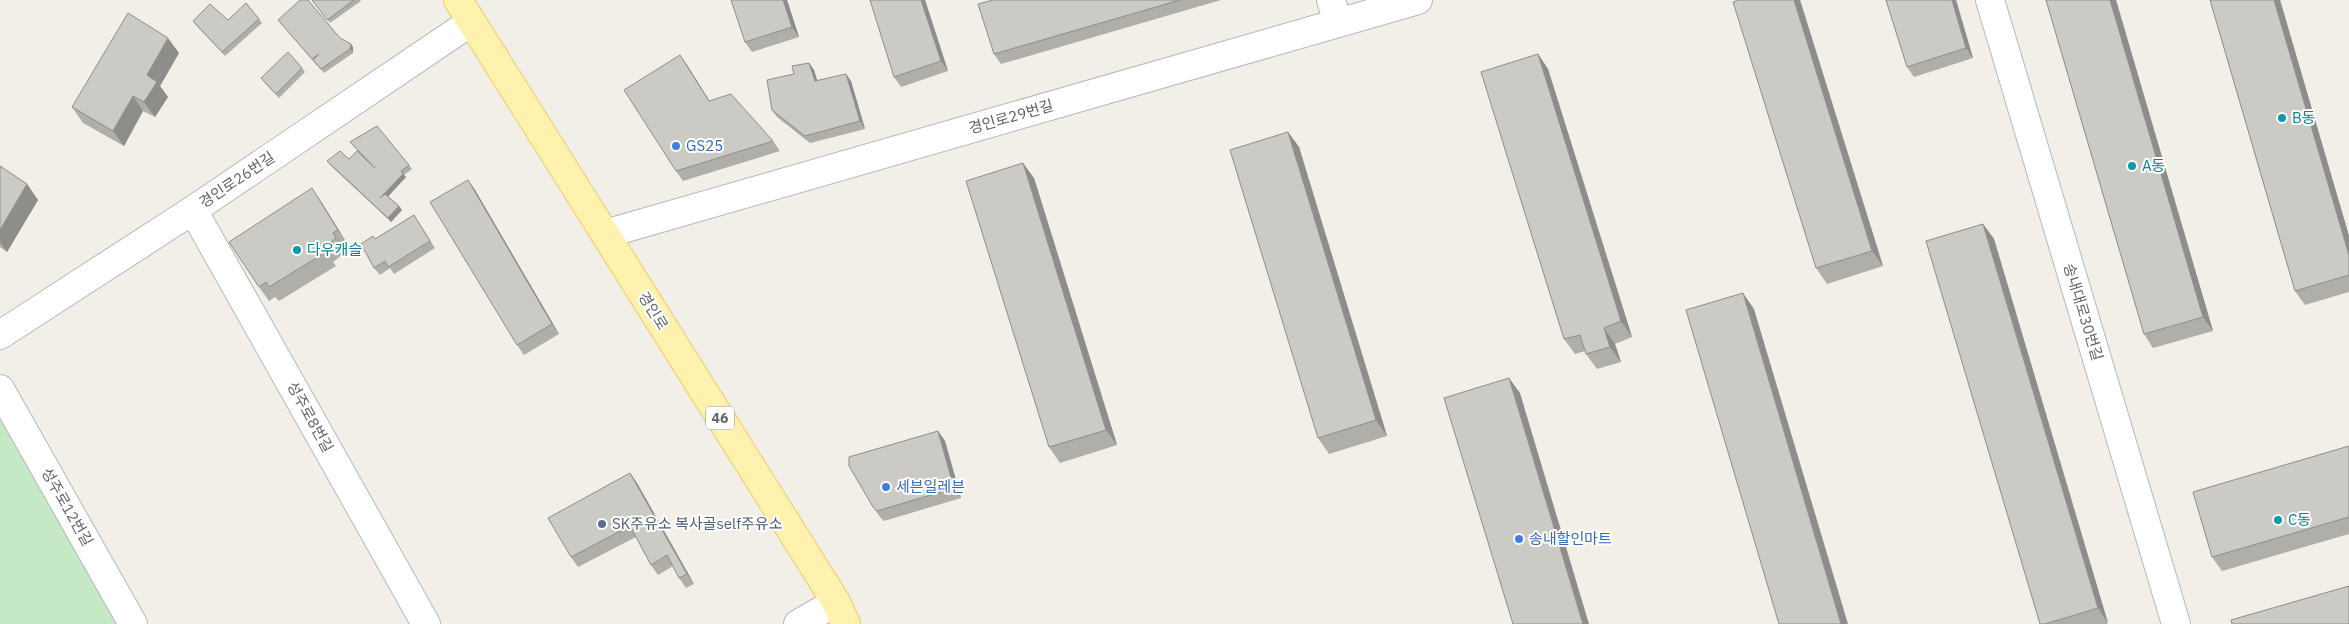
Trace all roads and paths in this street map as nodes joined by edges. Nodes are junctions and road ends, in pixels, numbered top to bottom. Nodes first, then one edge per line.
1 (1418, 0) edge
2 (1990, 0) edge
3 (465, 11) edge
4 (1335, 12) edge
5 (193, 210) junction
6 (605, 234) junction
7 (0, 334) edge
8 (0, 389) edge
9 (841, 613) edge
10 (133, 624) edge
11 (426, 624) edge
12 (798, 624) edge
13 (2176, 624) edge

1 - 4 street, 경인로29번길
2 - 13 street, 송내대로30번길
3 - 5 street, 경인로26번길
3 - 6 main road, 경인로 / 46
4 - 6 street, 경인로29번길
5 - 7 street, 경인로26번길
5 - 11 street, 성주로8번길
6 - 9 main road, 경인로 / 46
8 - 10 street, 성주로12번길
9 - 12 street

